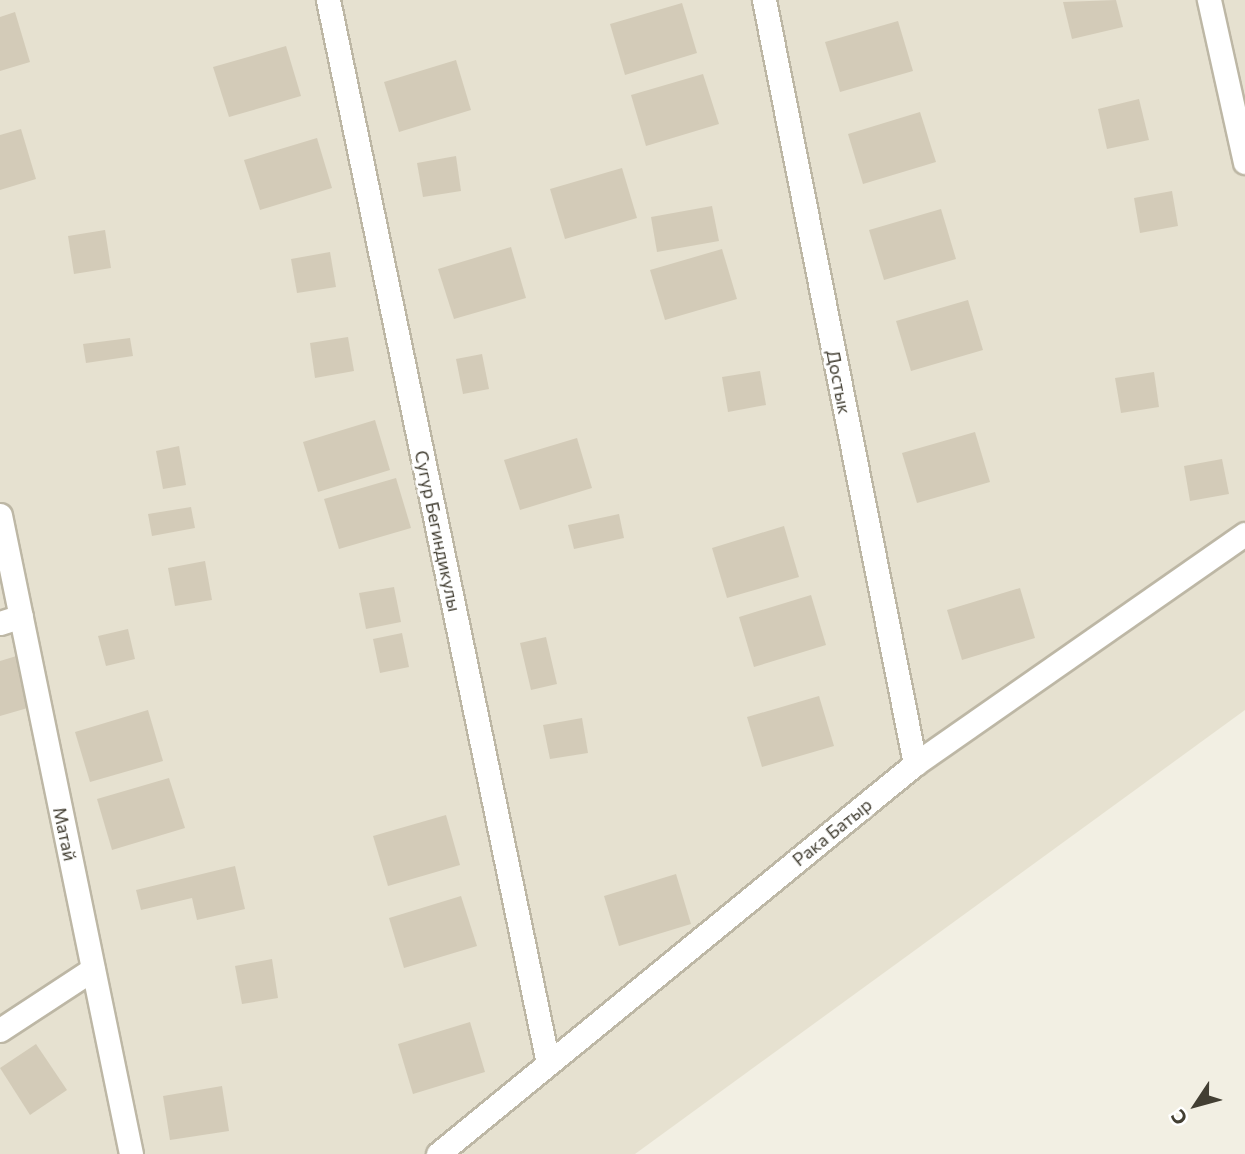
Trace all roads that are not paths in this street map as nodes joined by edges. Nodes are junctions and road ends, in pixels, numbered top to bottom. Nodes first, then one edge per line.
1 (328, 0) edge
2 (764, 0) edge
3 (1209, 0) edge
4 (1245, 162) edge
5 (0, 515) edge
6 (1245, 534) edge
7 (10, 620) edge
8 (915, 764) junction
9 (93, 969) junction
10 (0, 1030) edge
11 (548, 1063) junction
12 (131, 1154) edge
13 (438, 1154) edge

1 - 11 street, Сугур Бегиндикулы
2 - 8 street, Достык
3 - 4 street
5 - 7 street, Матай
6 - 8 street, Рака Батыр
7 - 9 street, Матай
8 - 11 street, Рака Батыр
9 - 10 street
9 - 12 street, Матай
11 - 13 street, Рака Батыр

